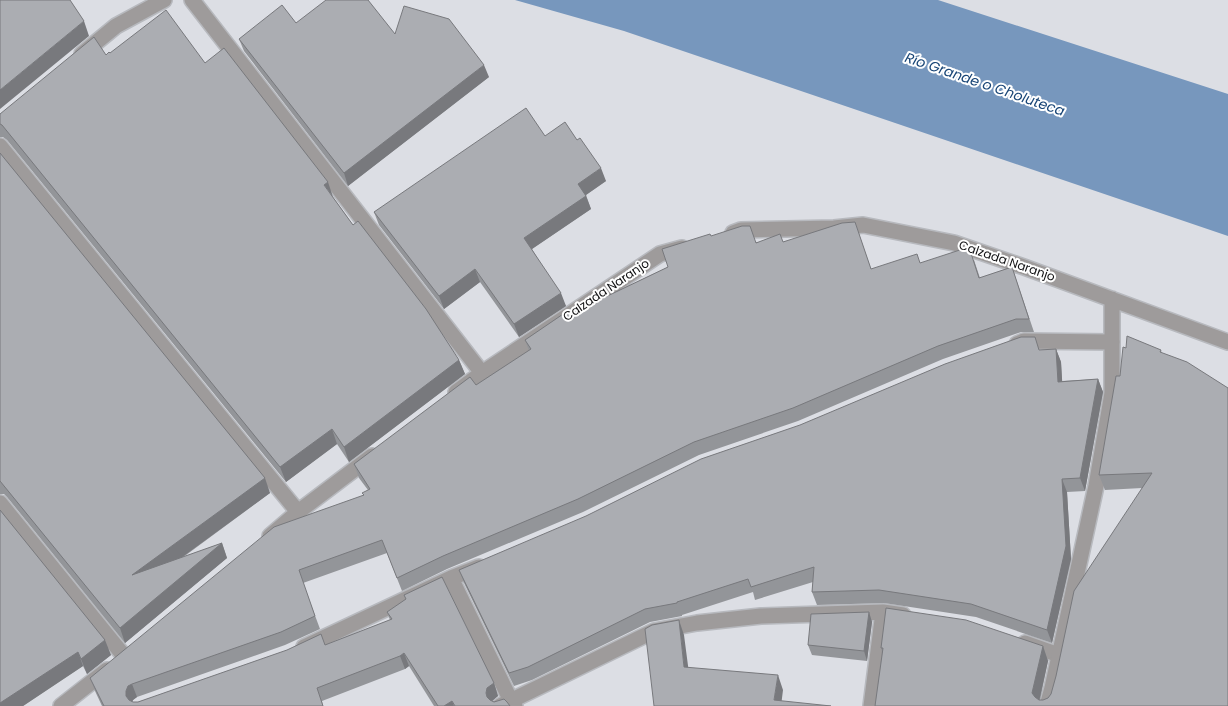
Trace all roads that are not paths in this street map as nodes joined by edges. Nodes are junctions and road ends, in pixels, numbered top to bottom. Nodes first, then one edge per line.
1 (164, 0) edge
2 (192, 0) edge
3 (73, 62) edge
4 (0, 146) edge
5 (723, 236) edge
6 (696, 244) edge
7 (1112, 299) junction
8 (1112, 342) junction
9 (1228, 342) edge
10 (1006, 347) edge
11 (482, 373) junction
12 (444, 402) edge
13 (382, 448) edge
14 (0, 503) edge
15 (298, 512) junction
16 (260, 543) edge
17 (488, 563) edge
18 (451, 578) junction
19 (883, 612) junction
20 (919, 618) edge
21 (1008, 638) edge
22 (289, 654) edge
23 (1059, 655) junction
24 (509, 704) edge
25 (61, 706) edge
26 (871, 706) edge
27 (1047, 706) edge

1 - 3 street
2 - 11 street
4 - 15 street
5 - 7 street, Calzada Naranjo
6 - 11 street, Calzada Naranjo
7 - 8 street
7 - 9 street, Calzada Naranjo
8 - 10 street
8 - 23 street
11 - 12 street, Calzada Naranjo
13 - 15 street
14 - 25 street
15 - 16 street
17 - 18 street
18 - 22 street
18 - 24 street
19 - 20 street
19 - 24 street
19 - 26 street
21 - 23 street
23 - 27 street

